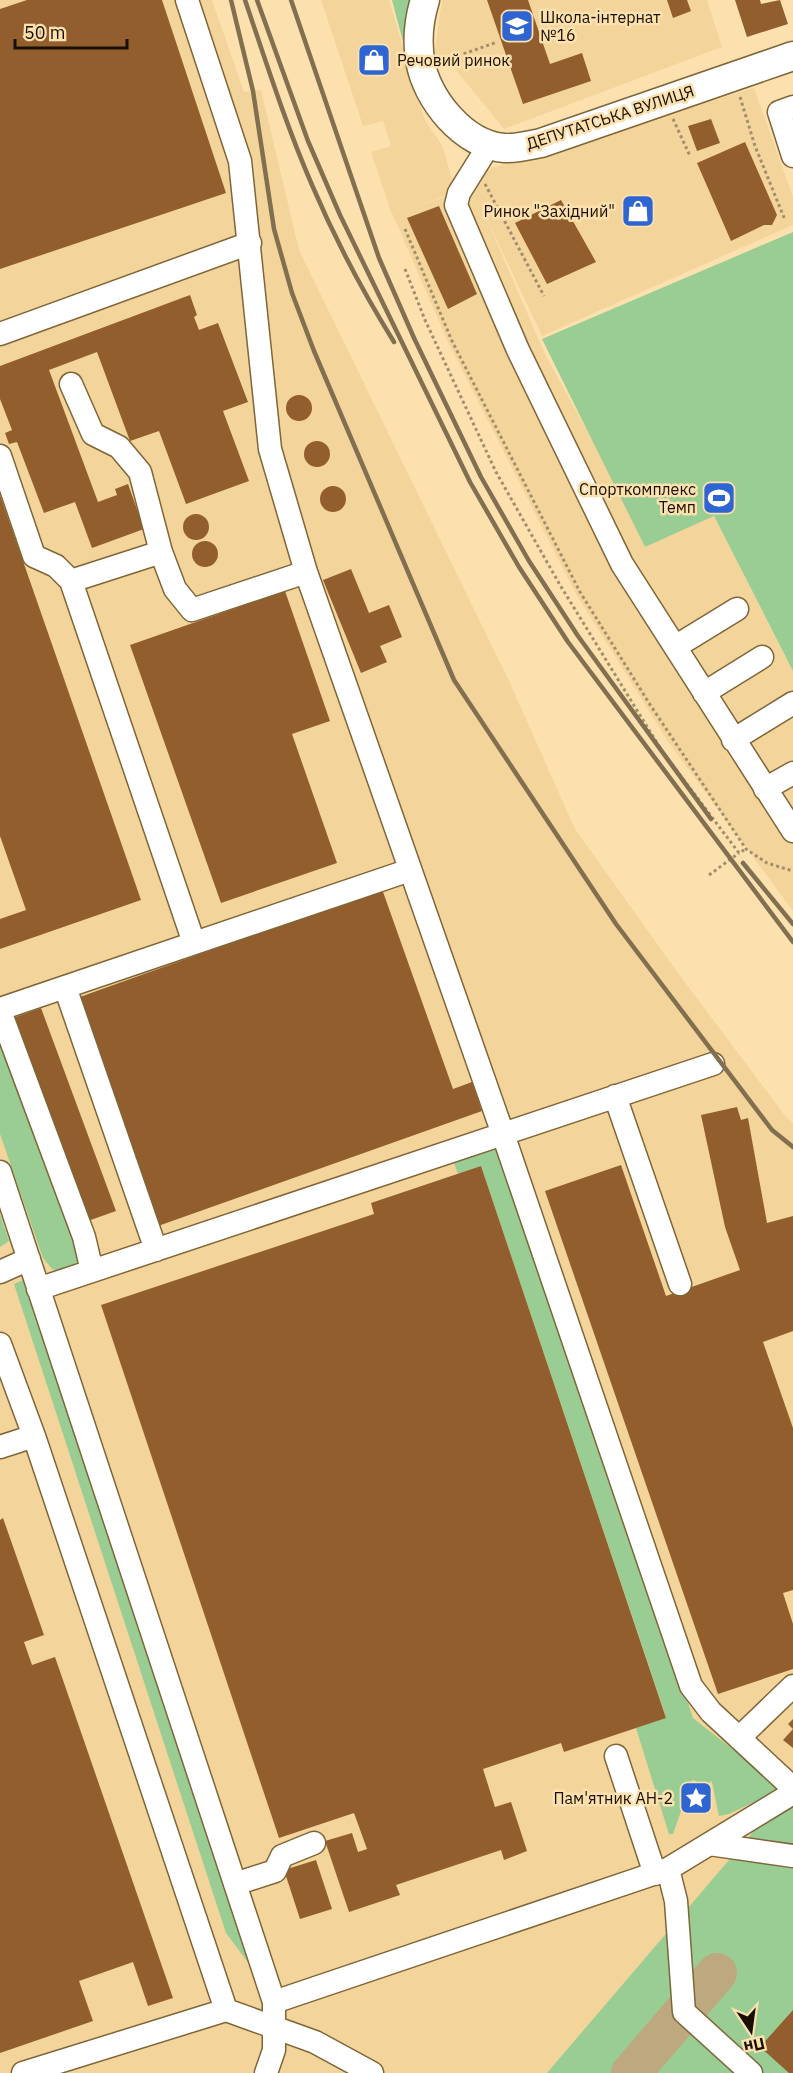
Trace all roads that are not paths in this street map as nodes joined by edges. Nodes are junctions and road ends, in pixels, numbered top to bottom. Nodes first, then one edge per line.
1 (187, 0) edge
2 (425, 0) edge
3 (793, 56) edge
4 (793, 107) edge
5 (489, 145) junction
6 (793, 156) edge
7 (250, 243) junction
8 (0, 334) edge
9 (71, 384) dead end
10 (0, 456) edge
11 (161, 552) junction
12 (306, 572) junction
13 (71, 581) junction
14 (737, 609) dead end
15 (675, 647) junction
16 (762, 657) dead end
17 (704, 693) junction
18 (793, 704) edge
19 (734, 740) junction
20 (793, 773) edge
21 (765, 789) junction
22 (793, 831) edge
23 (410, 870) junction
24 (194, 943) junction
25 (65, 987) junction
26 (0, 1010) edge
27 (712, 1064) dead end
28 (615, 1096) junction
29 (503, 1134) junction
30 (0, 1172) edge
31 (156, 1250) junction
32 (28, 1259) junction
33 (92, 1271) junction
34 (0, 1272) edge
35 (680, 1284) dead end
36 (38, 1289) junction
37 (0, 1344) edge
38 (34, 1436) junction
39 (0, 1447) edge
40 (793, 1686) edge
41 (739, 1738) junction
42 (616, 1756) dead end
43 (793, 1788) edge
44 (793, 1793) edge
45 (314, 1844) dead end
46 (709, 1844) junction
47 (793, 1856) edge
48 (662, 1871) junction
49 (235, 1884) junction
50 (274, 2002) junction
51 (226, 2010) junction
52 (274, 2027) junction
53 (23, 2073) edge
54 (266, 2073) edge
55 (372, 2073) edge
56 (751, 2073) edge

1 - 7 lane
2 - 5 main road, ДЕПУТАТСЬКА ВУЛИЦЯ
3 - 5 main road, ДЕПУТАТСЬКА ВУЛИЦЯ
4 - 6 lane
5 - 15 lane
7 - 8 lane
7 - 12 lane
9 - 11 lane
10 - 13 lane
11 - 12 lane
11 - 13 lane
12 - 23 lane
13 - 24 lane
14 - 15 lane
15 - 17 lane
16 - 17 lane
17 - 19 lane
18 - 19 lane
19 - 21 lane
20 - 21 lane
21 - 22 lane
23 - 24 lane
23 - 29 lane
24 - 25 lane
25 - 26 lane
25 - 31 lane
26 - 33 lane
27 - 28 lane
28 - 29 lane
28 - 35 lane
29 - 31 lane
29 - 41 lane
30 - 32 lane
31 - 33 lane
32 - 34 lane
32 - 36 lane
33 - 36 lane
36 - 49 lane
37 - 38 lane
38 - 39 lane
38 - 51 lane
40 - 41 lane
41 - 43 lane
42 - 48 lane
44 - 46 lane
45 - 49 lane
46 - 47 lane
46 - 48 lane
48 - 50 lane
48 - 56 lane
49 - 50 lane
50 - 52 lane
51 - 52 lane
51 - 53 lane
52 - 54 lane
52 - 55 lane

